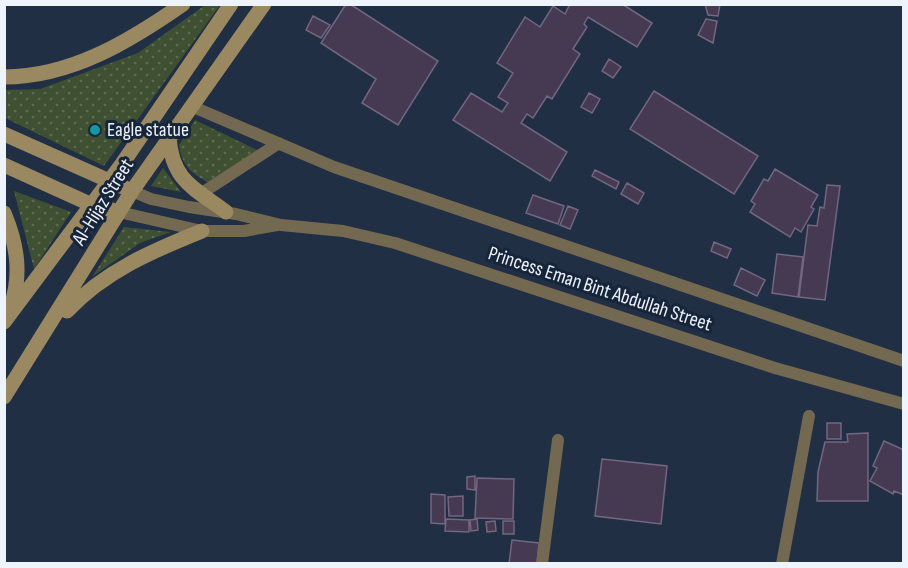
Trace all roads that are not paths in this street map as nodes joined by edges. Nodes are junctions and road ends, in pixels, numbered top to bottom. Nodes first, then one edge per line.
1 (183, 4) edge
2 (231, 4) edge
3 (264, 4) edge
4 (4, 77) edge
5 (191, 106) junction
6 (4, 134) edge
7 (170, 137) junction
8 (279, 143) junction
9 (4, 165) edge
10 (107, 182) junction
11 (132, 191) junction
12 (202, 193) junction
13 (90, 204) junction
14 (119, 212) junction
15 (226, 212) junction
16 (4, 213) edge
17 (281, 225) junction
18 (202, 231) junction
19 (6, 320) edge
20 (45, 335) junction
21 (903, 361) edge
22 (4, 397) edge
23 (903, 404) edge
24 (809, 416) dead end
25 (558, 440) dead end
26 (542, 564) edge
27 (782, 564) edge

1 - 4 main road
2 - 10 main road, Al-Hijaz Street
3 - 5 main road, Al-Hijaz Street
5 - 7 main road, Al-Hijaz Street
5 - 8 street
6 - 10 main road
7 - 11 main road, Al-Hijaz Street
7 - 12 main road
8 - 12 street
8 - 21 street
9 - 13 main road
10 - 11 main road
10 - 13 main road, Al-Hijaz Street
11 - 14 main road, Al-Hijaz Street
11 - 15 street, Princess Eman Bint Abdullah Street
12 - 15 main road
13 - 14 main road
13 - 19 main road, Al-Hijaz Street
14 - 18 street, Princess Eman Bint Abdullah Street
14 - 20 main road, Al-Hijaz Street
15 - 17 street, Princess Eman Bint Abdullah Street
16 - 19 main road
17 - 18 street, Princess Eman Bint Abdullah Street
17 - 23 street, Princess Eman Bint Abdullah Street
18 - 20 main road
20 - 22 main road, Al-Hijaz Street
24 - 27 street
25 - 26 street

